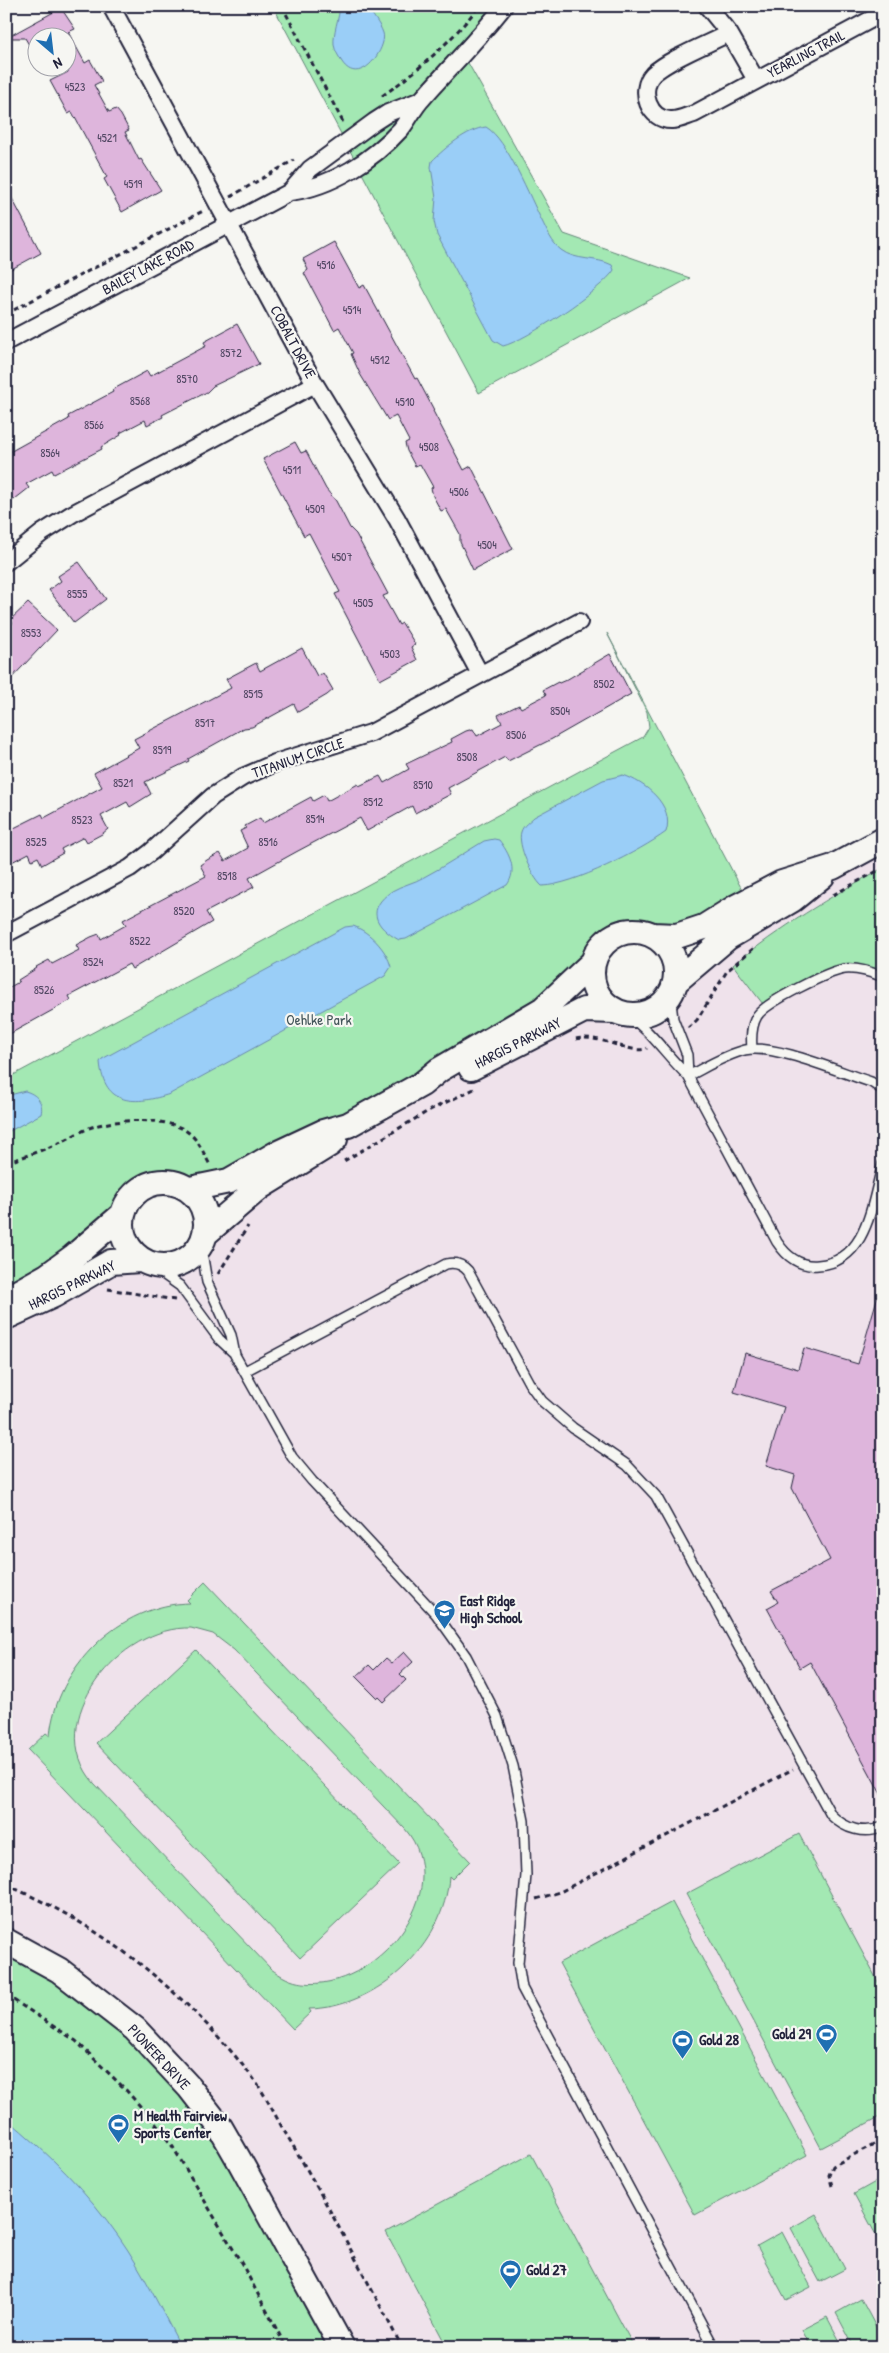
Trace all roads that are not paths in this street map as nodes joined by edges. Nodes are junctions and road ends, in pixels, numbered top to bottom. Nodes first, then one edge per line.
1 (111, 6) edge
2 (504, 6) edge
3 (707, 6) edge
4 (883, 13) edge
5 (728, 33) junction
6 (756, 80) junction
7 (421, 100) junction
8 (290, 192) junction
9 (228, 224) junction
10 (6, 342) edge
11 (315, 384) junction
12 (6, 562) edge
13 (580, 622) dead end
14 (480, 674) junction
15 (883, 840) edge
16 (833, 867) junction
17 (6, 934) edge
18 (652, 934) junction
19 (592, 963) junction
20 (883, 977) edge
21 (673, 988) junction
22 (622, 1013) junction
23 (752, 1049) junction
24 (688, 1076) junction
25 (422, 1084) junction
26 (883, 1090) edge
27 (348, 1125) junction
28 (883, 1164) edge
29 (190, 1190) junction
30 (122, 1215) junction
31 (204, 1239) junction
32 (145, 1262) junction
33 (6, 1299) edge
34 (11, 1327) edge
35 (235, 1354) junction
36 (245, 1371) junction
37 (883, 1827) edge
38 (6, 1941) edge
39 (342, 2347) edge
40 (714, 2347) edge

1 - 9 street, COBALT DRIVE
2 - 7 street, BAILEY LAKE ROAD
3 - 5 street, YEARLING TRAIL
4 - 6 street, YEARLING TRAIL
5 - 6 street, YEARLING TRAIL
5 - 6 street, YEARLING TRAIL
7 - 8 street, BAILEY LAKE ROAD
7 - 8 street, BAILEY LAKE ROAD
8 - 9 street, BAILEY LAKE ROAD
9 - 10 street, BAILEY LAKE ROAD
9 - 11 street, COBALT DRIVE
11 - 12 street
11 - 14 street, COBALT DRIVE
13 - 14 street, TITANIUM CIRCLE
14 - 17 street, TITANIUM CIRCLE
15 - 16 street
16 - 18 street
16 - 21 street
18 - 19 street
18 - 21 street
19 - 22 street
19 - 25 street, HARGIS PARKWAY
20 - 23 lane
21 - 22 street
21 - 24 lane
22 - 24 lane
22 - 25 street, HARGIS PARKWAY
23 - 24 lane
23 - 26 lane
24 - 28 lane
25 - 27 street, HARGIS PARKWAY
27 - 29 street, HARGIS PARKWAY
27 - 31 street, HARGIS PARKWAY
29 - 30 street
29 - 31 street
30 - 32 street
30 - 33 street, HARGIS PARKWAY
31 - 32 street
31 - 35 lane
32 - 34 street, HARGIS PARKWAY
32 - 35 lane
35 - 36 lane
36 - 37 lane
36 - 40 lane
38 - 39 street, PIONEER DRIVE

